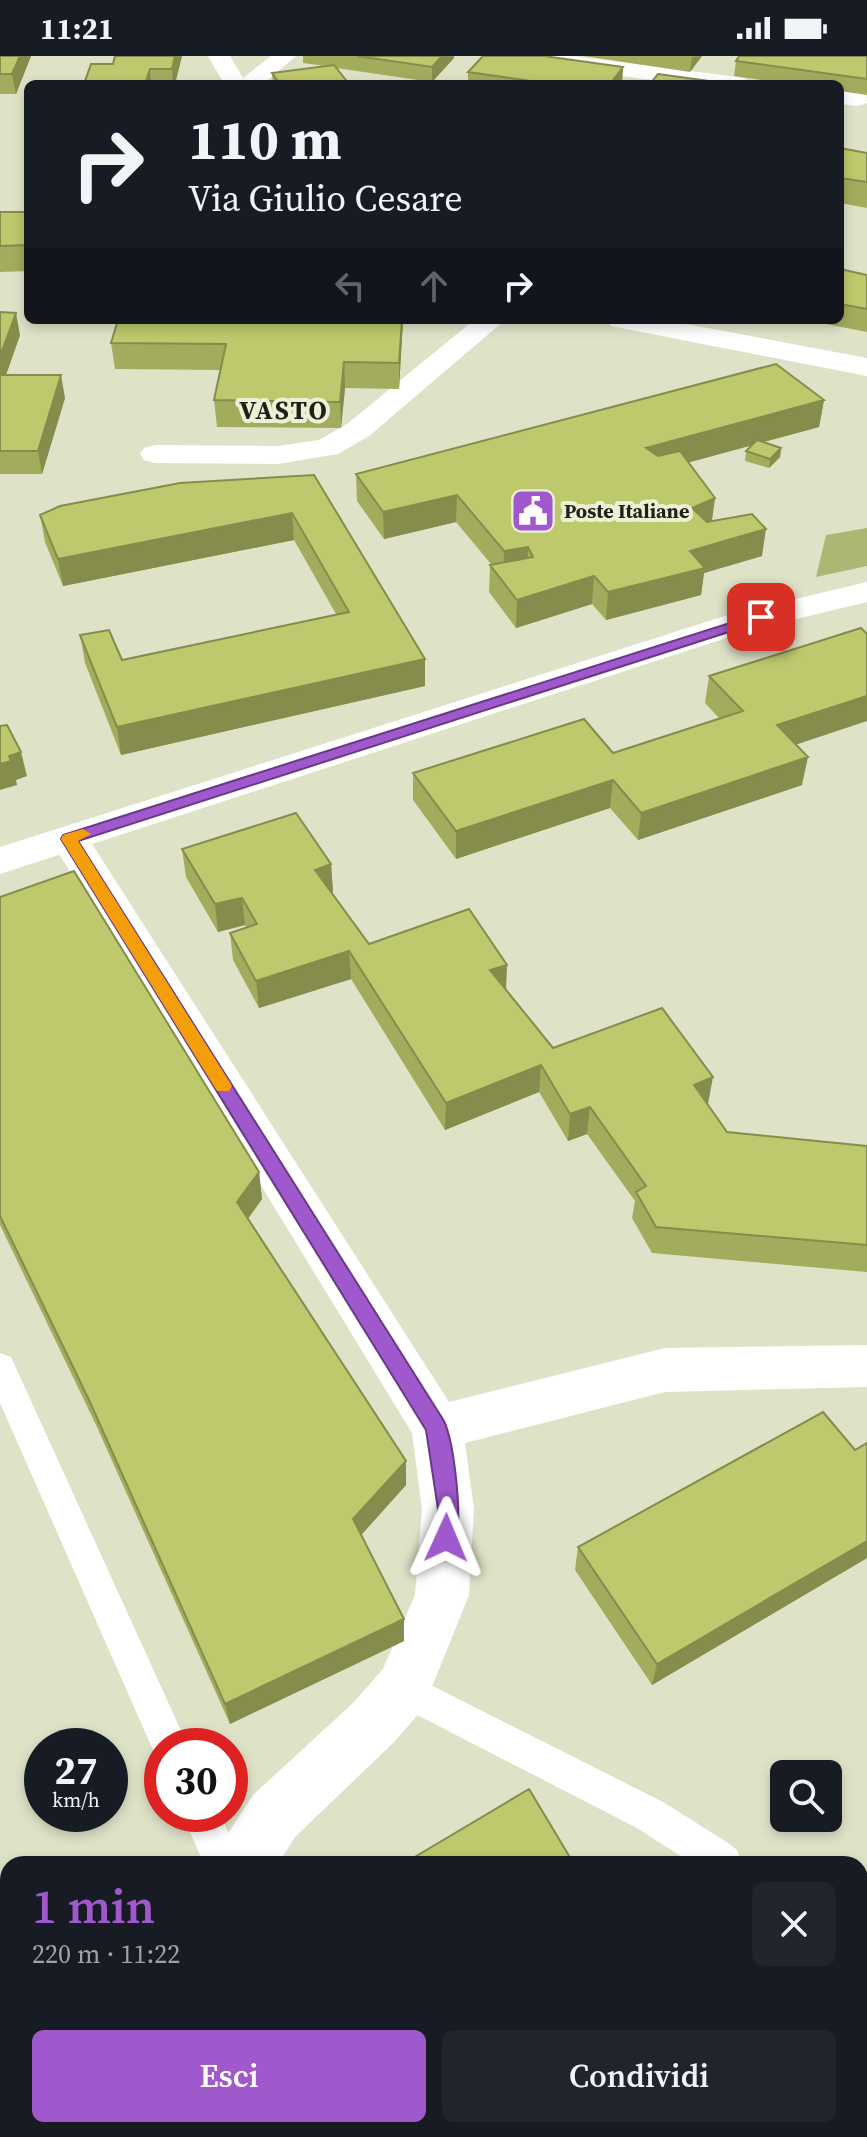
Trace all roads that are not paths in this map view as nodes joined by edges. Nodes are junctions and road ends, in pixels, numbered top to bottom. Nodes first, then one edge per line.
1 (219, 56) edge
2 (285, 56) edge
3 (519, 56) edge
4 (233, 80) edge
5 (254, 80) edge
6 (707, 80) edge
7 (486, 324) edge
8 (642, 324) edge
9 (867, 367) edge
10 (155, 454) dead end
11 (864, 597) edge
12 (69, 839) junction
13 (0, 861) edge
14 (867, 1366) edge
15 (0, 1367) edge
16 (437, 1428) junction
17 (403, 1689) junction
18 (162, 1728) edge
19 (209, 1832) edge
20 (219, 1856) edge
21 (248, 1856) edge
22 (715, 1856) edge

1 - 4 street
2 - 5 street
3 - 6 street
7 - 10 street
8 - 9 street
11 - 12 street
12 - 13 street
12 - 16 street
14 - 16 street
15 - 18 lane
16 - 17 street
17 - 21 street
17 - 22 lane
19 - 20 lane

